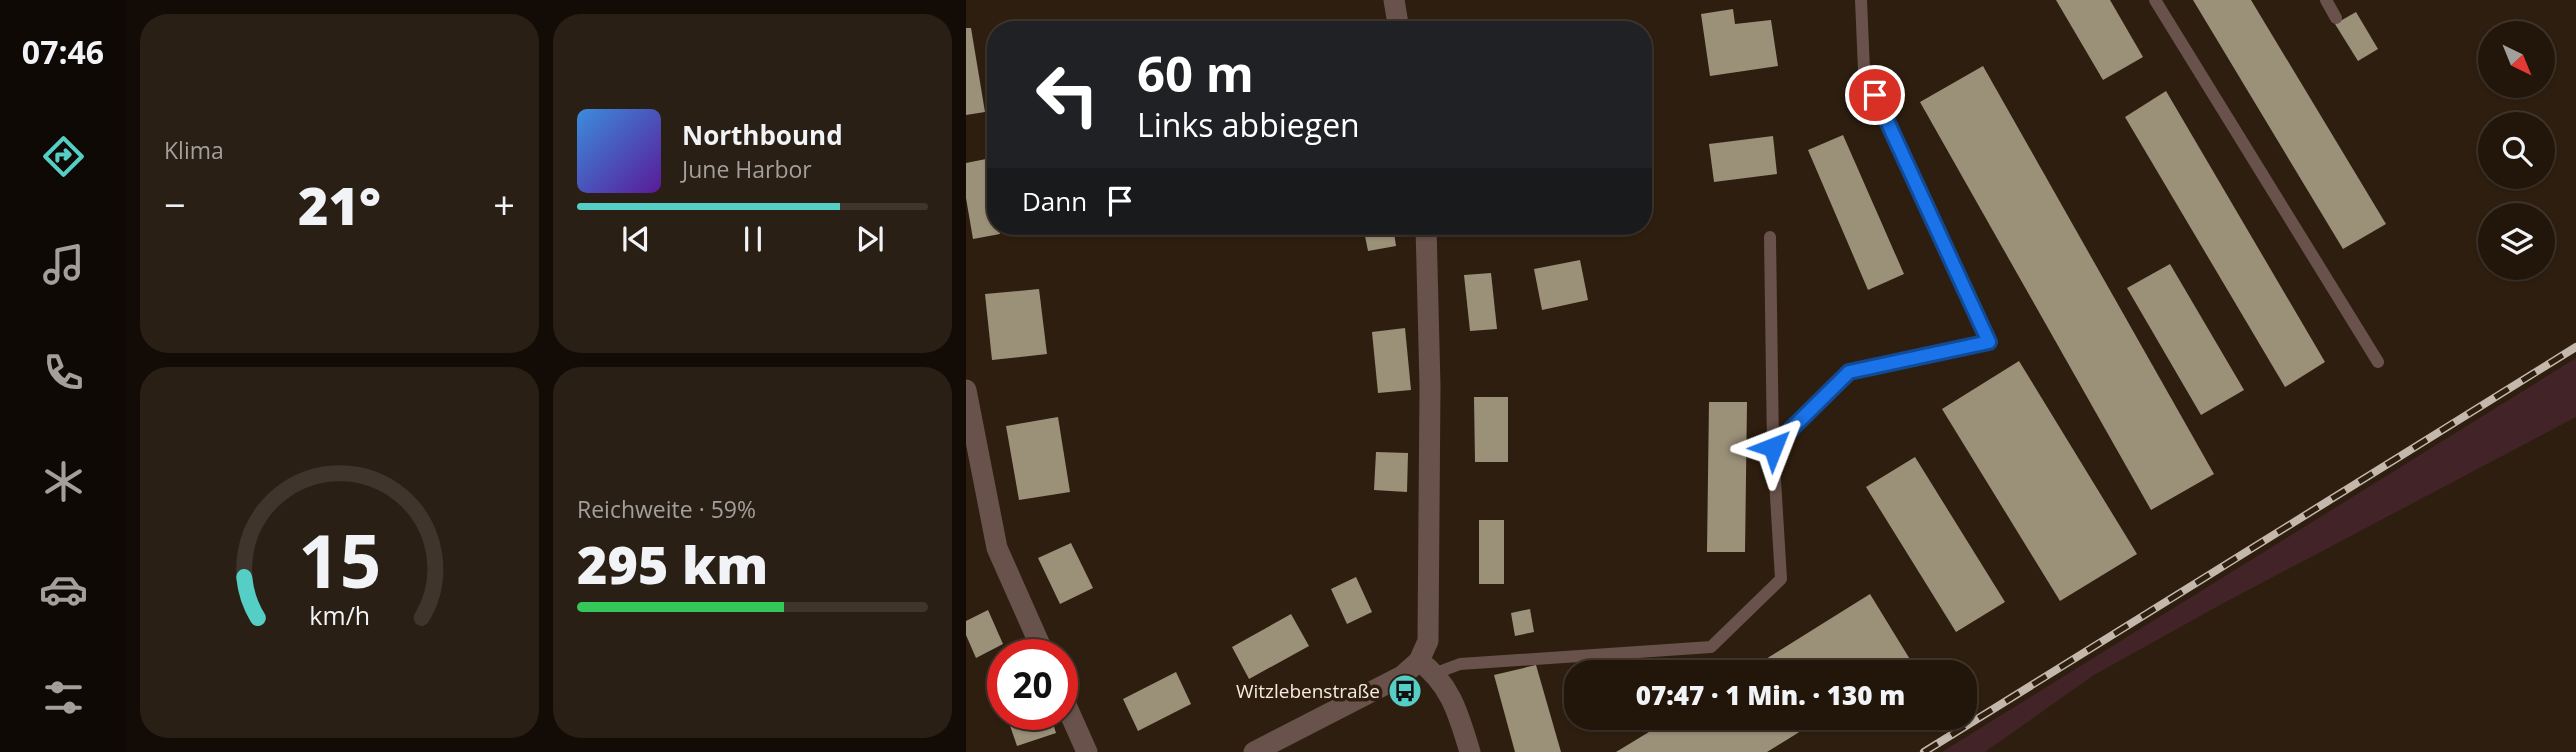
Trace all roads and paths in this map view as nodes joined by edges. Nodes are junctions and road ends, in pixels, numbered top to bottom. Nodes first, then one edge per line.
1 (1394, 0) edge
2 (1861, 0) edge
3 (2155, 0) edge
4 (2326, 0) edge
5 (2336, 18) dead end
6 (1398, 21) edge
7 (1426, 235) edge
8 (1770, 237) dead end
9 (2378, 362) dead end
10 (966, 390) edge
11 (1773, 447) junction
12 (1037, 639) edge
13 (1426, 662) junction
14 (1077, 730) edge
15 (1087, 752) edge
16 (1254, 752) edge
17 (1470, 752) edge

1 - 6 street
2 - 11 lane
3 - 9 lane
4 - 5 lane
7 - 13 street
8 - 11 lane
10 - 12 street
11 - 13 lane
13 - 16 street
13 - 17 street
14 - 15 street

